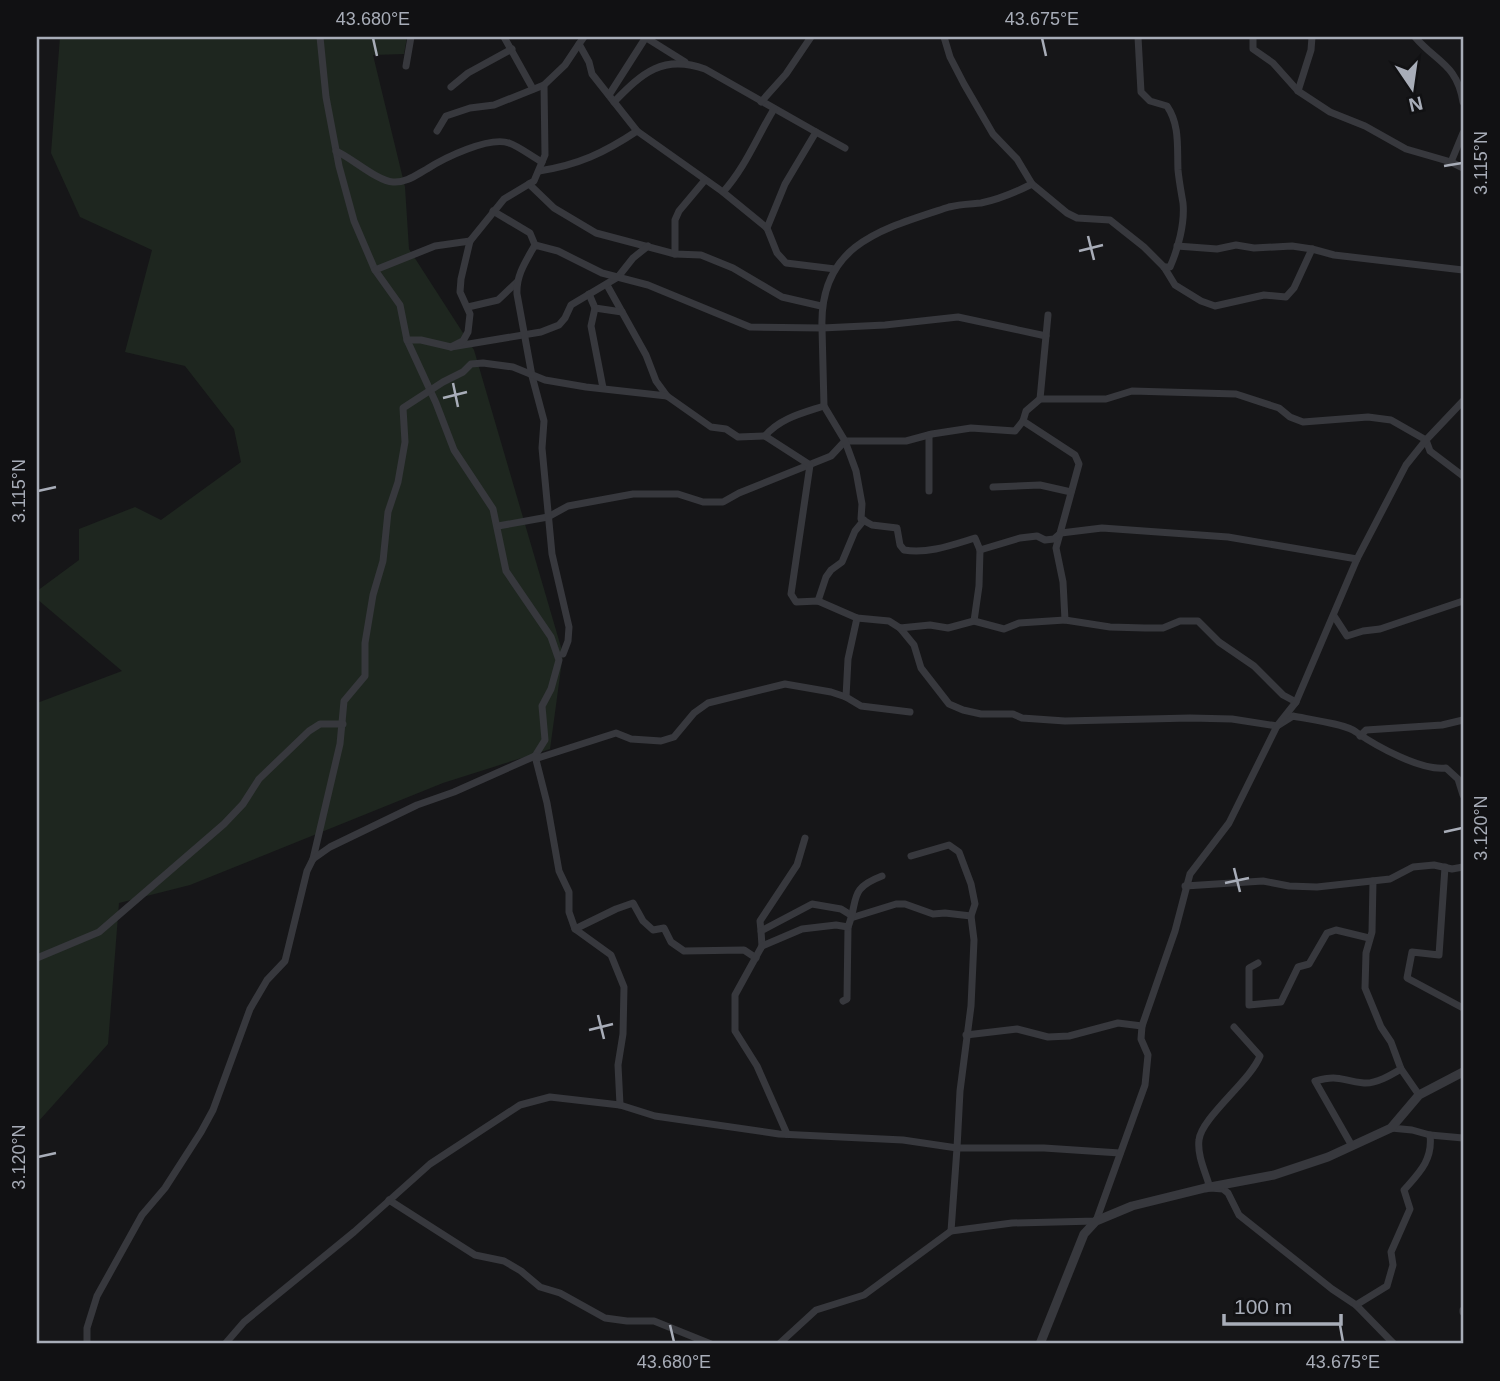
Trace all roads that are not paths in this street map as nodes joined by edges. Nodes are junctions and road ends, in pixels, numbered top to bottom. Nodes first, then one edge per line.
1 (320, 37) edge
2 (411, 37) edge
3 (504, 37) edge
4 (584, 37) edge
5 (646, 37) edge
6 (811, 37) edge
7 (944, 37) edge
8 (1138, 37) edge
9 (1253, 37) edge
10 (1312, 37) edge
11 (1415, 37) edge
12 (579, 44) junction
13 (512, 49) junction
14 (686, 62) junction
15 (406, 66) dead end
16 (544, 85) junction
17 (451, 87) dead end
18 (533, 89) junction
19 (1298, 91) junction
20 (609, 95) junction
21 (614, 102) junction
22 (761, 102) junction
23 (1463, 102) edge
24 (774, 109) junction
25 (437, 131) dead end
26 (637, 131) junction
27 (816, 132) junction
28 (1463, 133) edge
29 (845, 148) dead end
30 (336, 151) junction
31 (542, 162) junction
32 (1451, 162) junction
33 (1463, 168) edge
34 (538, 171) junction
35 (705, 180) junction
36 (529, 184) junction
37 (1032, 184) junction
38 (723, 192) junction
39 (494, 211) junction
40 (767, 228) junction
41 (470, 241) junction
42 (535, 245) junction
43 (648, 246) junction
44 (1177, 246) junction
45 (1312, 249) junction
46 (675, 254) junction
47 (1164, 267) junction
48 (835, 269) junction
49 (376, 270) junction
50 (1463, 270) edge
51 (618, 277) junction
52 (517, 282) junction
53 (607, 285) junction
54 (589, 294) junction
55 (821, 306) junction
56 (468, 307) junction
57 (595, 308) junction
58 (622, 312) junction
59 (1048, 315) dead end
60 (822, 328) junction
61 (525, 333) junction
62 (1046, 336) junction
63 (407, 340) junction
64 (451, 347) junction
65 (532, 376) junction
66 (603, 388) junction
67 (431, 392) junction
68 (667, 396) junction
69 (1040, 399) junction
70 (1463, 401) edge
71 (824, 406) junction
72 (1023, 421) junction
73 (929, 435) junction
74 (765, 436) junction
75 (1426, 440) junction
76 (845, 441) junction
77 (810, 465) junction
78 (1463, 476) edge
79 (993, 487) dead end
80 (929, 491) dead end
81 (1071, 492) junction
82 (548, 517) junction
83 (864, 520) junction
84 (498, 526) junction
85 (1061, 533) junction
86 (980, 550) junction
87 (1357, 559) junction
88 (818, 601) junction
89 (1463, 601) edge
90 (1334, 616) junction
91 (857, 618) junction
92 (1065, 620) junction
93 (974, 621) junction
94 (900, 628) junction
95 (563, 654) dead end
96 (846, 696) junction
97 (1296, 702) junction
98 (910, 712) dead end
99 (1463, 720) edge
100 (343, 724) junction
101 (1277, 726) junction
102 (1360, 736) junction
103 (535, 756) junction
104 (1463, 795) edge
105 (805, 838) dead end
106 (911, 856) dead end
107 (313, 859) junction
108 (1445, 867) junction
109 (1463, 867) edge
110 (882, 876) dead end
111 (1373, 881) junction
112 (1185, 886) junction
113 (852, 916) junction
114 (971, 916) junction
115 (848, 927) junction
116 (575, 929) junction
117 (761, 931) junction
118 (1369, 938) junction
119 (762, 946) junction
120 (37, 958) edge
121 (756, 958) junction
122 (1258, 962) dead end
123 (843, 1001) dead end
124 (1463, 1008) edge
125 (1142, 1026) junction
126 (1234, 1027) dead end
127 (966, 1035) junction
128 (1401, 1069) junction
129 (1463, 1072) edge
130 (1419, 1095) junction
131 (620, 1105) junction
132 (1391, 1128) junction
133 (787, 1134) junction
134 (1430, 1135) junction
135 (1463, 1138) edge
136 (1352, 1146) junction
137 (957, 1148) junction
138 (1120, 1153) junction
139 (1210, 1188) junction
140 (389, 1200) junction
141 (1096, 1221) junction
142 (951, 1231) junction
143 (1356, 1305) junction
144 (87, 1344) edge
145 (225, 1344) edge
146 (711, 1344) edge
147 (779, 1344) edge
148 (1040, 1344) edge
149 (1394, 1344) edge

1 - 30 street
2 - 15 street
3 - 13 street
4 - 12 street
5 - 14 street
5 - 20 street
6 - 22 street
7 - 37 street
8 - 44 street
9 - 19 street
10 - 19 street
11 - 23 street
12 - 16 street
12 - 20 street
13 - 17 street
13 - 18 street
14 - 21 street
14 - 22 street
16 - 18 street
16 - 31 street
18 - 25 street
19 - 32 street
20 - 21 street
21 - 26 street
22 - 24 street
24 - 27 street
24 - 38 street
26 - 34 street
26 - 35 street
27 - 29 street
27 - 40 street
28 - 32 street
30 - 31 street
30 - 49 street
31 - 34 street
32 - 33 street
34 - 36 street
35 - 38 street
35 - 46 street
36 - 39 street
36 - 43 street
37 - 47 street
37 - 48 street
38 - 40 street
39 - 41 street
39 - 42 street
40 - 48 street
41 - 49 street
41 - 56 street
42 - 51 street
42 - 52 street
43 - 46 street
43 - 51 street
44 - 45 street
44 - 47 street
45 - 47 street
45 - 50 street
46 - 55 street
48 - 55 street
49 - 63 street
51 - 53 street
51 - 60 street
52 - 56 street
52 - 61 street
53 - 54 street
53 - 58 street
54 - 57 street
54 - 61 street
55 - 60 street
56 - 64 street
57 - 58 street
57 - 66 street
58 - 68 street
59 - 62 street
60 - 62 street
60 - 71 street
61 - 64 street
61 - 65 street
62 - 69 street
63 - 64 street
63 - 67 street
65 - 66 street
65 - 67 street
65 - 82 street
66 - 68 street
67 - 84 street
67 - 100 street
68 - 74 street
69 - 72 street
69 - 75 street
70 - 75 street
71 - 74 street
71 - 76 street
72 - 73 street
72 - 81 street
73 - 76 street
73 - 80 street
74 - 77 street
75 - 78 street
75 - 87 street
76 - 77 street
76 - 83 street
77 - 82 street
77 - 88 street
79 - 81 street
81 - 85 street
82 - 84 street
82 - 95 street
83 - 86 street
83 - 88 street
84 - 103 street
85 - 86 street
85 - 87 street
85 - 92 street
86 - 93 street
87 - 90 street
88 - 91 street
89 - 90 street
90 - 97 street
91 - 94 street
91 - 96 street
92 - 93 street
92 - 97 street
93 - 94 street
94 - 101 street
96 - 98 street
96 - 103 street
97 - 101 street
99 - 102 street
100 - 107 street
100 - 120 street
101 - 102 street
101 - 112 street
102 - 104 street
103 - 107 street
103 - 116 street
105 - 117 street
106 - 114 street
107 - 144 street
108 - 109 street
108 - 111 street
108 - 124 street
110 - 113 street
111 - 112 street
111 - 118 street
112 - 125 street
113 - 114 street
113 - 115 street
113 - 117 street
114 - 127 street
115 - 119 street
115 - 123 street
116 - 121 street
116 - 131 street
117 - 119 street
118 - 122 street
118 - 128 street
119 - 121 street
121 - 133 street
125 - 127 street
125 - 138 street
126 - 139 street
127 - 137 street
128 - 130 street
128 - 136 street
129 - 130 street
130 - 132 street
131 - 133 street
131 - 140 street
132 - 134 street
132 - 136 street
133 - 137 street
134 - 135 street
134 - 143 street
136 - 139 street
137 - 138 street
137 - 142 street
138 - 141 street
139 - 141 street
139 - 143 street
140 - 145 street
140 - 146 street
141 - 142 street
141 - 148 street
142 - 147 street
143 - 149 street

